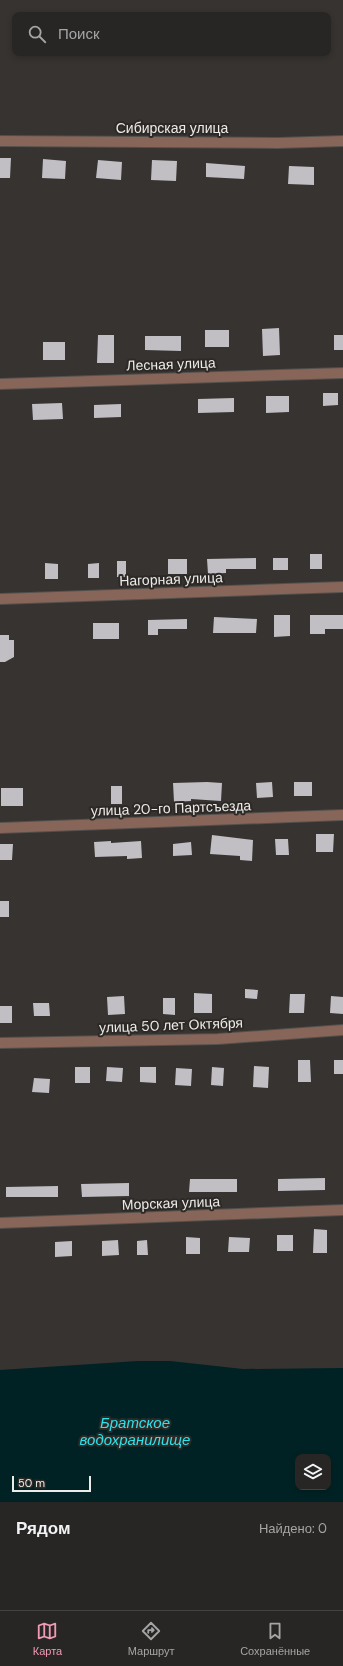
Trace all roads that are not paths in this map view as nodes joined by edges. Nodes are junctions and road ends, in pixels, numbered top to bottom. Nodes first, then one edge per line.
1 (0, 141) edge
2 (343, 141) edge
3 (343, 373) edge
4 (0, 384) edge
5 (343, 587) edge
6 (0, 599) edge
7 (343, 815) edge
8 (0, 828) edge
9 (343, 1030) edge
10 (0, 1043) edge
11 (343, 1210) edge
12 (0, 1223) edge

1 - 2 street, Сибирская улица
3 - 4 street, Лесная улица
5 - 6 street, Нагорная улица
7 - 8 street, улица 20-го Партсъезда
9 - 10 street, улица 50 лет Октября
11 - 12 street, Морская улица

